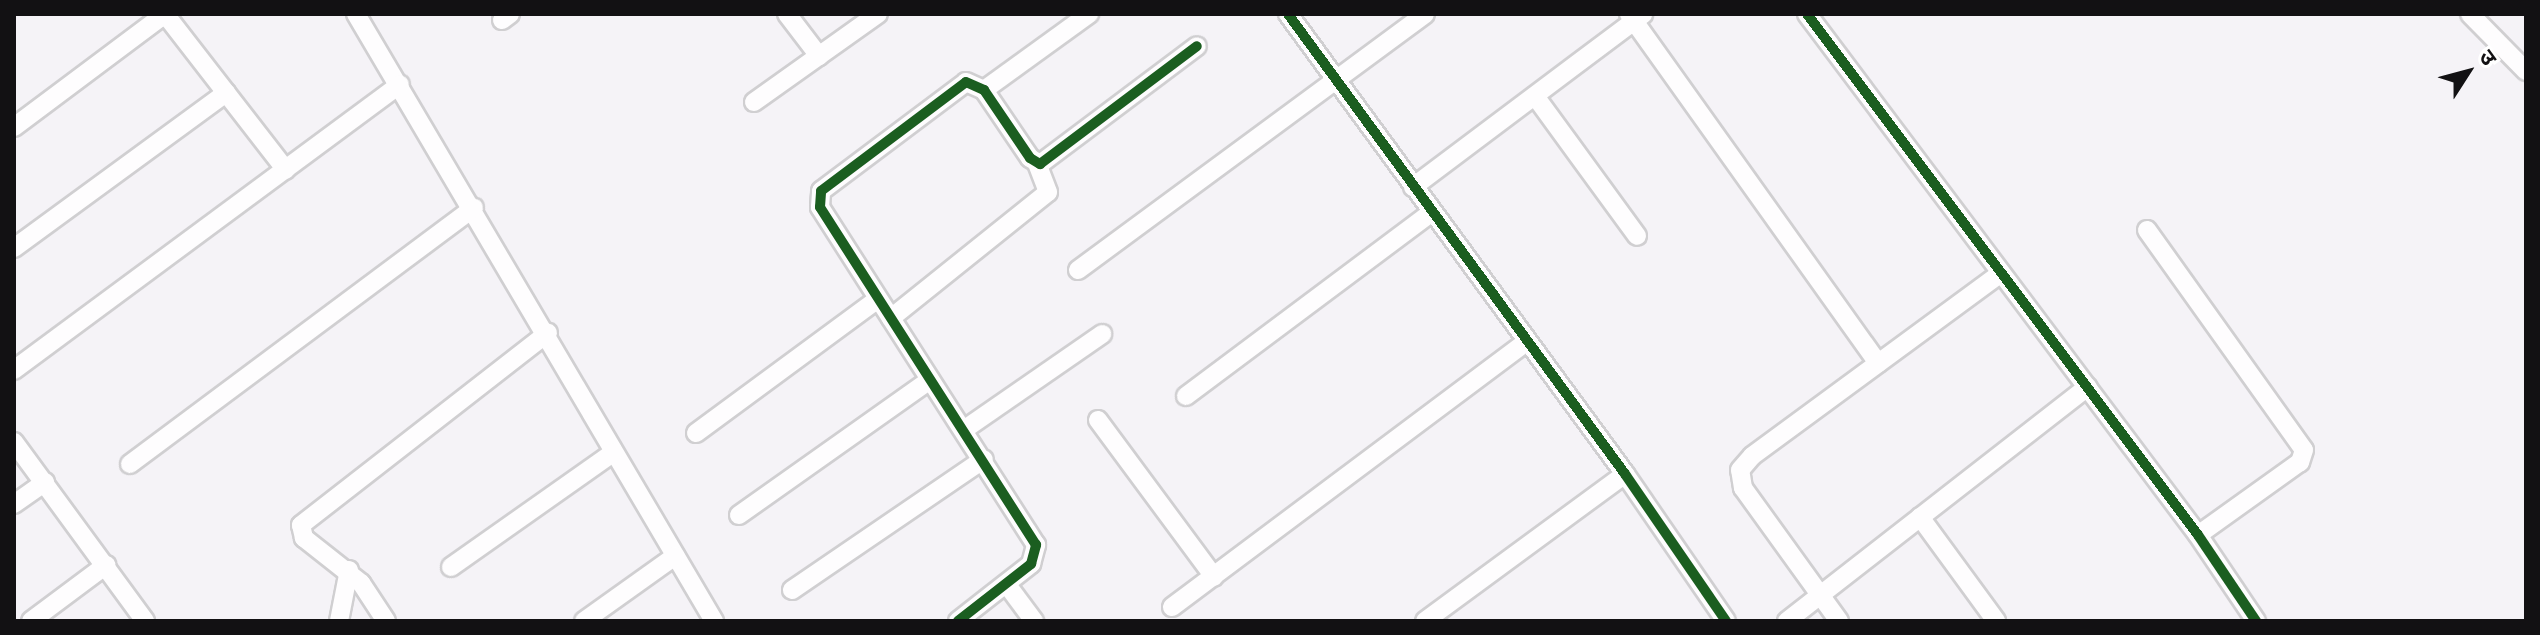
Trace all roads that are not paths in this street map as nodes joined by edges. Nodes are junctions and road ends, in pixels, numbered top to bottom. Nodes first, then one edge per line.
1 (165, 14) edge
2 (356, 14) edge
3 (787, 14) edge
4 (878, 14) edge
5 (1089, 14) edge
6 (1288, 14) edge
7 (1425, 14) edge
8 (1807, 14) edge
9 (2470, 14) edge
10 (1635, 16) edge
11 (1197, 46) dead end
12 (819, 56) junction
13 (2526, 71) edge
14 (1338, 80) junction
15 (400, 84) junction
16 (984, 90) junction
17 (226, 93) junction
18 (1535, 96) junction
19 (754, 102) dead end
20 (14, 127) edge
21 (1037, 164) junction
22 (286, 170) junction
23 (1413, 187) junction
24 (474, 208) junction
25 (1432, 212) junction
26 (2147, 230) dead end
27 (1637, 236) dead end
28 (14, 248) edge
29 (1078, 270) dead end
30 (2001, 273) junction
31 (878, 299) junction
32 (891, 318) junction
33 (548, 333) junction
34 (1102, 334) dead end
35 (1525, 343) junction
36 (1878, 363) junction
37 (14, 370) edge
38 (930, 380) junction
39 (2088, 387) junction
40 (1186, 396) dead end
41 (1098, 420) dead end
42 (965, 429) junction
43 (696, 433) dead end
44 (14, 442) edge
45 (614, 452) junction
46 (984, 459) junction
47 (130, 464) dead end
48 (1625, 474) junction
49 (45, 482) junction
50 (14, 504) edge
51 (739, 515) dead end
52 (1920, 517) junction
53 (2198, 535) junction
54 (675, 556) junction
55 (106, 565) junction
56 (451, 567) dead end
57 (349, 570) junction
58 (1214, 577) junction
59 (1008, 586) junction
60 (792, 590) dead end
61 (1820, 596) junction
62 (1172, 607) dead end
63 (31, 621) edge
64 (145, 621) edge
65 (339, 621) edge
66 (386, 621) edge
67 (584, 621) edge
68 (714, 621) edge
69 (958, 621) edge
70 (1034, 621) edge
71 (1425, 621) edge
72 (1726, 621) edge
73 (1787, 621) edge
74 (1839, 621) edge
75 (1996, 621) edge
76 (2256, 621) edge

1 - 17 street
1 - 20 street
2 - 15 street
3 - 12 street
4 - 12 street
5 - 16 street
6 - 14 street
7 - 14 street
8 - 30 street
9 - 13 street
10 - 18 street
10 - 36 street
11 - 21 street
12 - 19 street
14 - 23 street
14 - 29 street
15 - 22 street
15 - 24 street
16 - 21 street
16 - 31 street
17 - 22 street
17 - 28 street
18 - 23 street
18 - 27 street
21 - 32 street
22 - 37 street
23 - 25 street
24 - 33 street
24 - 47 street
25 - 35 street
25 - 40 street
26 - 53 street
30 - 36 street
30 - 39 street
31 - 32 street
31 - 43 street
32 - 38 street
33 - 45 street
33 - 57 street
34 - 42 street
35 - 48 street
35 - 58 street
36 - 61 street
38 - 42 street
38 - 51 street
39 - 52 street
39 - 53 street
41 - 58 street
42 - 46 street
44 - 49 street
45 - 54 street
45 - 56 street
46 - 59 street
46 - 60 street
48 - 71 street
48 - 72 street
49 - 50 street
49 - 55 street
52 - 61 street
52 - 75 street
53 - 76 street
54 - 67 street
54 - 68 street
55 - 63 street
55 - 64 street
57 - 65 street
57 - 66 street
58 - 62 street
59 - 69 street
59 - 70 street
61 - 73 street
61 - 74 street

